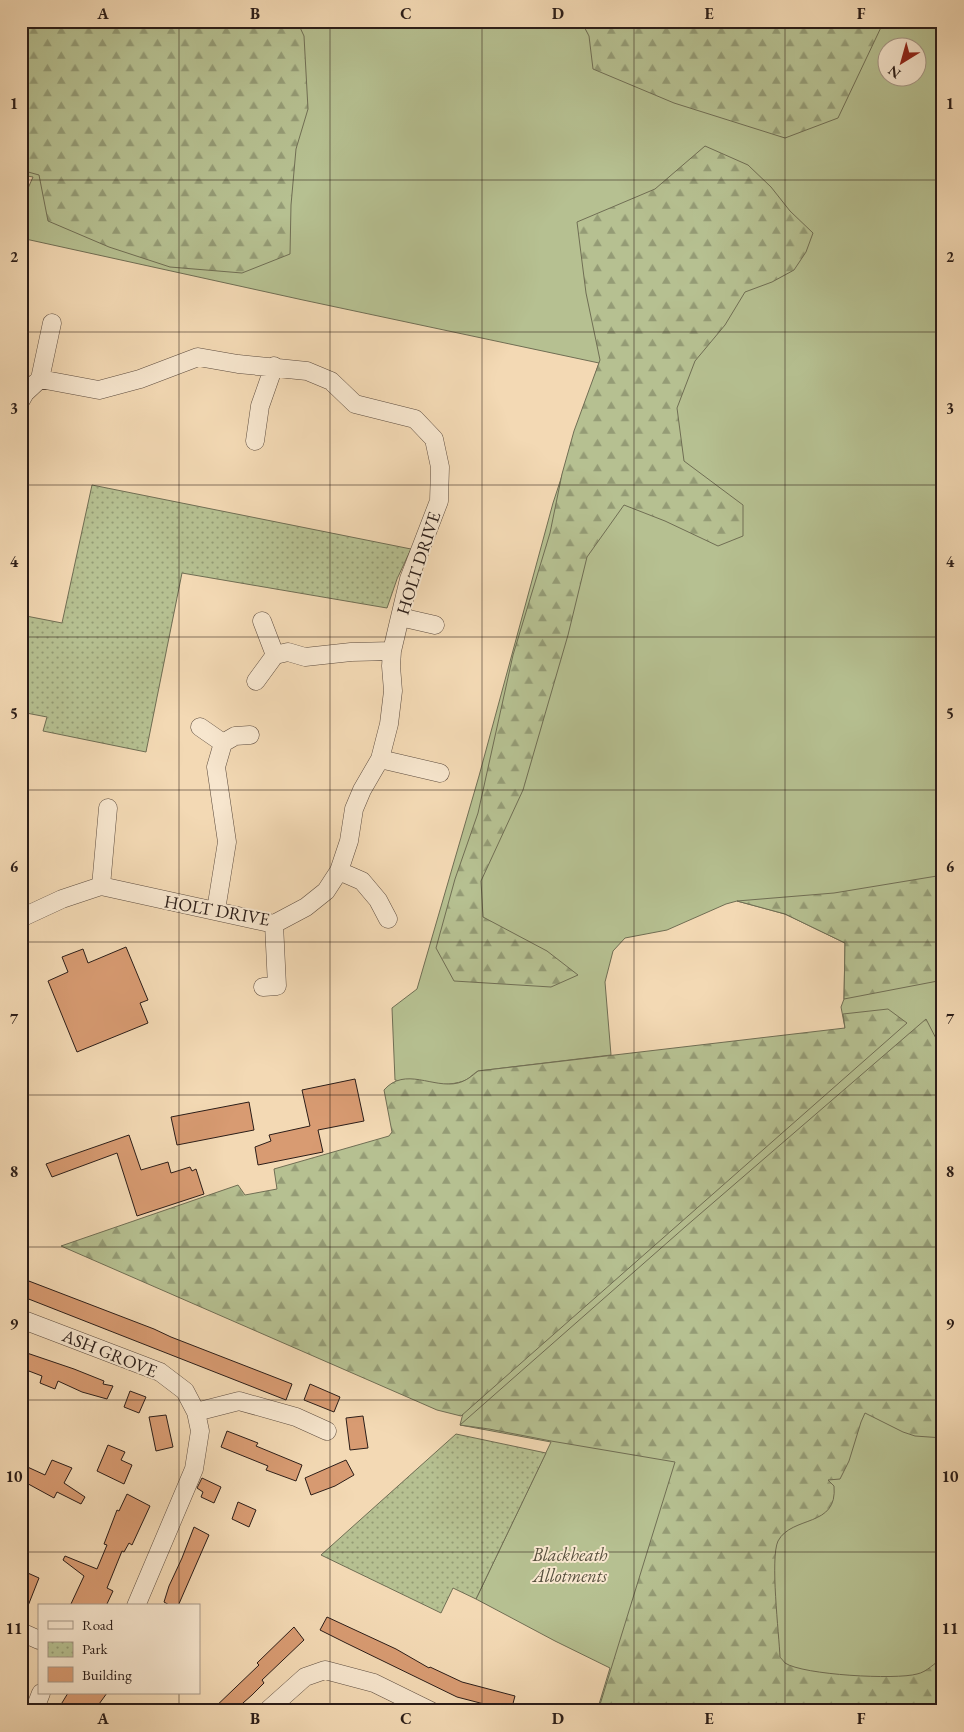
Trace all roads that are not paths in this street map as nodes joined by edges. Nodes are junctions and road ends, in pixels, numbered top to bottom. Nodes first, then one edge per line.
1 (52, 323) dead end
2 (274, 366) junction
3 (40, 379) junction
4 (21, 400) edge
5 (255, 441) dead end
6 (400, 617) junction
7 (262, 621) dead end
8 (435, 625) dead end
9 (392, 651) junction
10 (275, 654) junction
11 (256, 682) dead end
12 (200, 727) dead end
13 (250, 735) dead end
14 (223, 743) junction
15 (380, 759) junction
16 (440, 773) dead end
17 (108, 808) dead end
18 (339, 871) junction
19 (101, 886) junction
20 (216, 910) junction
21 (21, 918) edge
22 (388, 919) dead end
23 (274, 924) junction
24 (263, 987) dead end
25 (21, 1319) edge
26 (196, 1412) junction
27 (327, 1431) dead end
28 (137, 1604) edge
29 (21, 1632) edge
30 (38, 1640) edge
31 (41, 1694) edge
32 (34, 1711) edge
33 (268, 1711) edge
34 (431, 1711) edge

1 - 3 street
2 - 3 street, HOLT DRIVE
2 - 5 street
2 - 6 street, HOLT DRIVE
3 - 4 street
6 - 8 street
6 - 9 street, HOLT DRIVE
7 - 10 street
9 - 10 street
9 - 15 street, HOLT DRIVE
10 - 11 street
12 - 14 street
13 - 14 street
14 - 20 street
15 - 16 street
15 - 18 street, HOLT DRIVE
17 - 19 street
18 - 22 street
18 - 23 street, HOLT DRIVE
19 - 20 street, HOLT DRIVE
19 - 21 street
20 - 23 street, HOLT DRIVE
23 - 24 street
25 - 26 street, ASH GROVE
26 - 27 street
26 - 28 street
29 - 30 street
31 - 32 street
33 - 34 street

